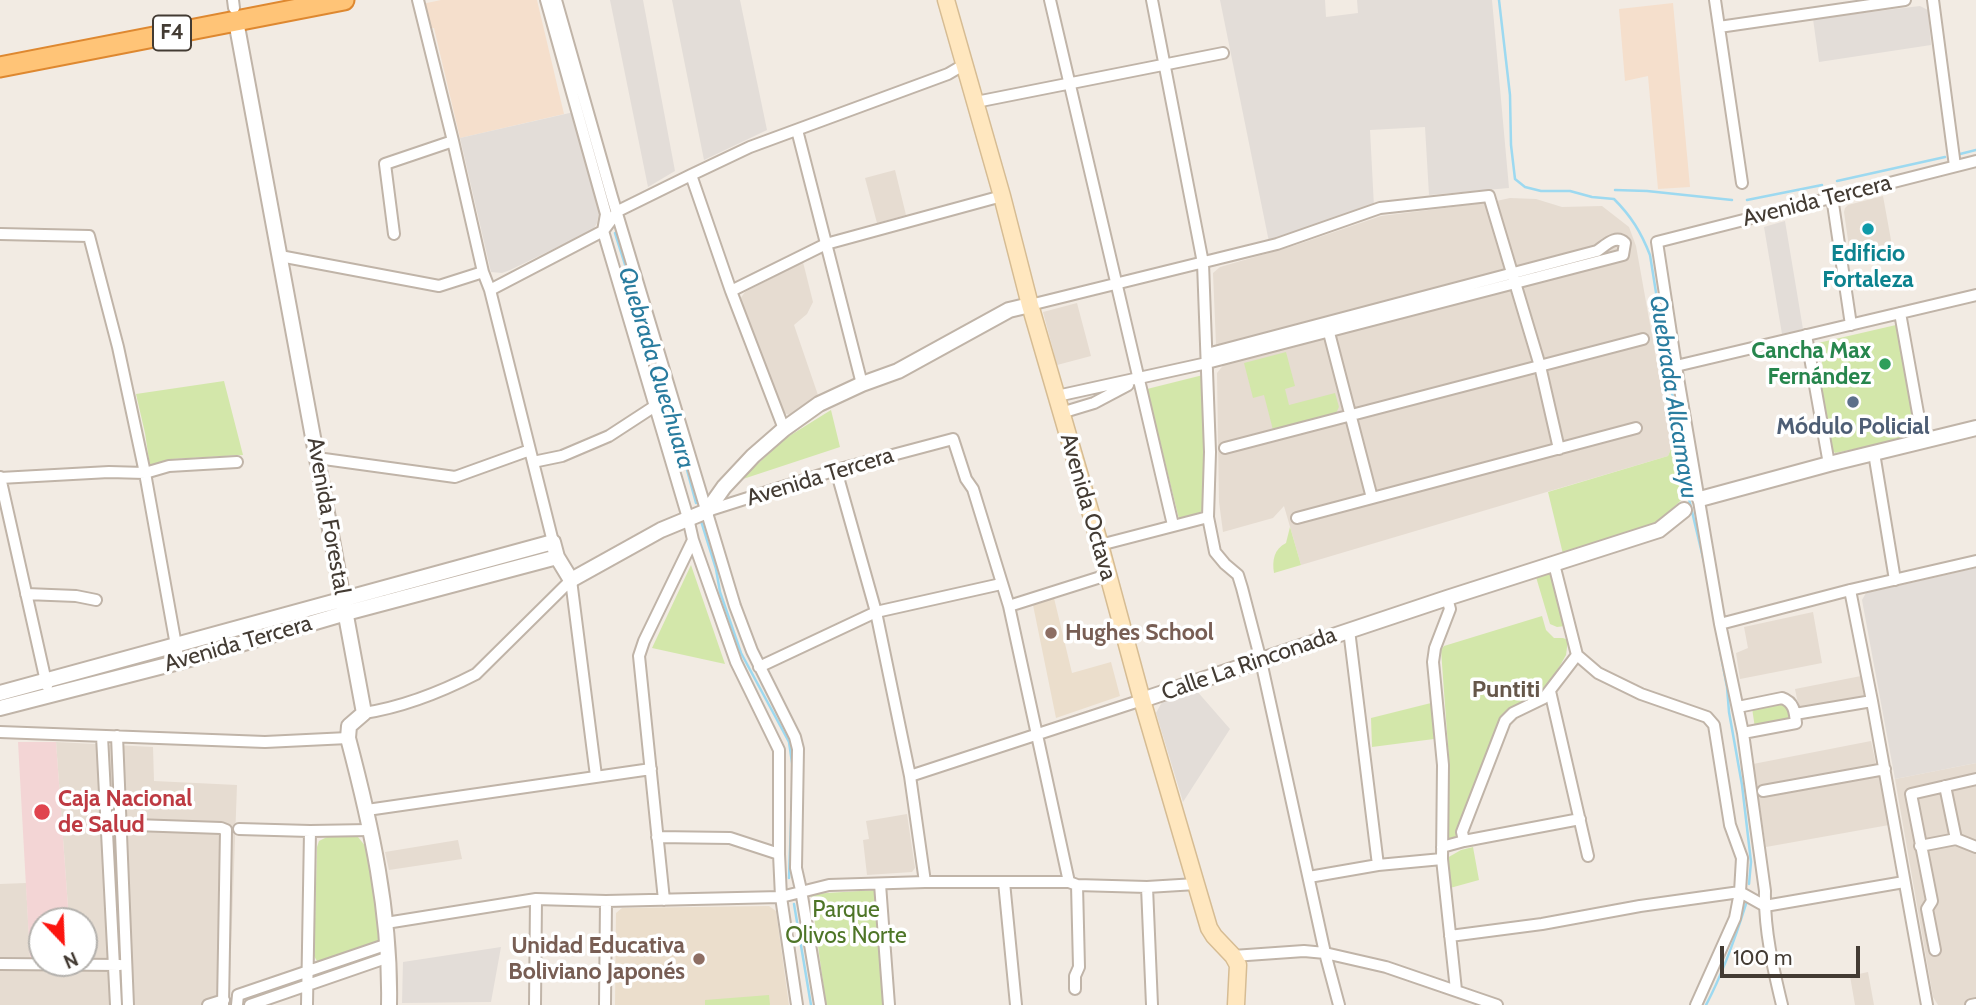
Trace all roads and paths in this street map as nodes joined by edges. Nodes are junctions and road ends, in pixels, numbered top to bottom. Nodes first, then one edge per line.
1 (276, 0) edge
2 (344, 0) edge
3 (418, 0) edge
4 (546, 0) edge
5 (556, 0) edge
6 (946, 0) edge
7 (1050, 0) edge
8 (1152, 0) edge
9 (1715, 0) edge
10 (1905, 0) edge
11 (1933, 0) edge
12 (234, 10) edge
13 (1718, 27) junction
14 (1223, 53) dead end
15 (0, 54) edge
16 (965, 64) junction
17 (1165, 64) junction
18 (0, 67) edge
19 (1070, 83) junction
20 (976, 102) junction
21 (797, 130) junction
22 (453, 141) junction
23 (1976, 162) edge
24 (1955, 166) junction
25 (691, 175) junction
26 (1742, 183) dead end
27 (1002, 196) junction
28 (1832, 197) junction
29 (618, 211) junction
30 (603, 231) junction
31 (0, 234) edge
32 (394, 234) dead end
33 (826, 244) junction
34 (280, 256) junction
35 (1203, 263) junction
36 (483, 272) junction
37 (1514, 278) junction
38 (1118, 284) junction
39 (490, 290) junction
40 (731, 291) junction
41 (1976, 295) edge
42 (1030, 305) junction
43 (1900, 313) junction
44 (1851, 325) junction
45 (1328, 326) junction
46 (1805, 335) junction
47 (1643, 339) dead end
48 (1207, 358) junction
49 (1540, 366) junction
50 (1676, 366) junction
51 (1140, 379) junction
52 (862, 384) junction
53 (1056, 396) junction
54 (655, 406) junction
55 (1061, 414) junction
56 (1350, 416) junction
57 (1636, 428) dead end
58 (1976, 428) edge
59 (784, 429) junction
60 (1923, 441) junction
61 (1225, 448) dead end
62 (1559, 449) junction
63 (530, 450) junction
64 (1874, 453) junction
65 (317, 458) junction
66 (237, 462) dead end
67 (533, 462) junction
68 (1829, 464) junction
69 (836, 470) junction
70 (145, 473) junction
71 (0, 477) edge
72 (1372, 498) junction
73 (1694, 504) junction
74 (707, 511) junction
75 (1208, 517) junction
76 (688, 518) junction
77 (1297, 518) dead end
78 (1173, 525) junction
79 (693, 540) junction
80 (1100, 545) junction
81 (555, 549) junction
82 (1976, 561) edge
83 (1554, 564) junction
84 (1107, 575) junction
85 (571, 580) junction
86 (1895, 580) junction
87 (1001, 584) junction
88 (1850, 590) junction
89 (26, 594) junction
90 (1447, 598) junction
91 (96, 600) dead end
92 (344, 606) junction
93 (1009, 606) junction
94 (876, 612) junction
95 (1720, 624) junction
96 (1349, 630) junction
97 (175, 645) junction
98 (1577, 655) junction
99 (1261, 661) junction
100 (179, 662) junction
101 (759, 667) junction
102 (46, 681) junction
103 (1550, 691) junction
104 (0, 693) edge
105 (50, 695) junction
106 (1142, 700) junction
107 (1872, 701) junction
108 (1738, 707) junction
109 (0, 708) edge
110 (364, 713) junction
111 (1795, 714) junction
112 (0, 732) edge
113 (1743, 733) junction
114 (1037, 734) junction
115 (102, 736) junction
116 (117, 736) junction
117 (348, 738) junction
118 (651, 769) junction
119 (1885, 769) junction
120 (596, 776) junction
121 (910, 776) junction
122 (1976, 779) edge
123 (1945, 786) junction
124 (1763, 791) dead end
125 (367, 810) junction
126 (1580, 819) junction
127 (106, 824) junction
128 (119, 824) junction
129 (1917, 827) junction
130 (239, 830) dead end
131 (370, 830) junction
132 (310, 831) junction
133 (1896, 832) junction
134 (657, 837) junction
135 (1956, 839) junction
136 (1464, 841) junction
137 (1920, 846) junction
138 (1976, 847) edge
139 (1442, 853) junction
140 (779, 854) junction
141 (1588, 856) dead end
142 (1378, 865) junction
143 (1309, 877) junction
144 (925, 882) junction
145 (1904, 882) junction
146 (1004, 883) junction
147 (1073, 883) junction
148 (880, 884) junction
149 (1196, 884) junction
150 (1147, 887) junction
151 (802, 890) junction
152 (1740, 892) junction
153 (781, 897) junction
154 (536, 899) junction
155 (664, 900) junction
156 (606, 901) junction
157 (1765, 906) junction
158 (386, 923) junction
159 (1450, 936) junction
160 (1935, 950) dead end
161 (389, 951) junction
162 (1325, 953) junction
163 (1233, 956) junction
164 (0, 964) edge
165 (113, 965) junction
166 (126, 965) junction
167 (308, 971) junction
168 (308, 985) junction
169 (1075, 989) dead end
170 (1456, 990) junction
171 (223, 1003) edge
172 (116, 1005) edge
173 (128, 1005) edge
174 (208, 1005) edge
175 (237, 1005) edge
176 (250, 1005) edge
177 (307, 1005) edge
178 (389, 1005) edge
179 (535, 1005) edge
180 (605, 1005) edge
181 (797, 1005) edge
182 (820, 1005) edge
183 (889, 1005) edge
184 (1016, 1005) edge
185 (1152, 1005) edge
186 (1236, 1005) edge
187 (1339, 1005) edge
188 (1497, 1005) edge
189 (1696, 1005) edge
190 (1782, 1005) edge
191 (1927, 1005) edge

1 - 12 highway, F4
2 - 12 highway, F4
3 - 22 street
4 - 30 street
5 - 29 street
6 - 16 main road, Avenida Octava
7 - 19 street
8 - 17 street
9 - 13 street
10 - 13 street
11 - 24 street
12 - 15 highway, F4
12 - 18 highway, F4
12 - 34 street, Avenida Forestal
13 - 26 street
14 - 17 street
16 - 20 main road, Avenida Octava
16 - 21 street
17 - 19 street
17 - 35 street
19 - 20 street
19 - 38 street
20 - 27 main road, Avenida Octava
21 - 25 street
21 - 33 street
22 - 32 street
22 - 36 street
23 - 24 street, Avenida Tercera
24 - 28 street, Avenida Tercera
25 - 29 street
25 - 40 street
27 - 33 street
27 - 42 main road, Avenida Octava
28 - 44 street
28 - 50 street, Avenida Tercera
29 - 30 street
29 - 74 street
30 - 39 street
30 - 54 street
31 - 70 street
33 - 40 street
33 - 52 street
34 - 36 street
34 - 65 street, Avenida Forestal
35 - 37 street
35 - 38 street
35 - 48 street
36 - 39 street
37 - 37 street
37 - 45 street
37 - 49 street
38 - 42 street
38 - 51 street
39 - 63 street
40 - 59 street
41 - 43 street
42 - 52 street
42 - 53 main road, Avenida Octava
43 - 44 street
43 - 60 street
44 - 46 street
45 - 48 street
45 - 56 street
46 - 50 street
46 - 68 street
47 - 49 street
48 - 51 street
48 - 75 street
49 - 56 street
49 - 62 street
50 - 73 street
51 - 53 street
51 - 55 street
51 - 78 street
52 - 59 street
53 - 55 main road, Avenida Octava
54 - 67 street
54 - 76 street
55 - 80 main road, Avenida Octava
56 - 61 street
56 - 72 street
57 - 62 street
58 - 60 street
59 - 74 street
60 - 64 street
62 - 72 street
63 - 65 street
63 - 67 street
64 - 68 street
64 - 86 street
65 - 92 street, Avenida Forestal
66 - 70 street
67 - 81 street
68 - 73 street
69 - 74 street, Avenida Tercera
69 - 87 street, Avenida Tercera
69 - 94 street
70 - 71 street
70 - 97 street
71 - 89 street
72 - 77 street
73 - 83 street, Calle La Rinconada
73 - 95 street
74 - 76 street, Avenida Tercera
74 - 101 street
75 - 78 street
75 - 99 street
76 - 79 street
76 - 85 street, Avenida Tercera
78 - 80 street
79 - 118 street
79 - 140 street
80 - 84 main road, Avenida Octava
81 - 85 street
81 - 92 street, Avenida Tercera
82 - 86 street
83 - 90 street, Calle La Rinconada
83 - 98 street
84 - 93 street
84 - 106 main road, Avenida Octava
85 - 110 street
85 - 120 street
86 - 88 street
87 - 93 street
87 - 94 street
88 - 95 street
88 - 107 street
89 - 91 street
89 - 102 street
90 - 96 street, Calle La Rinconada
90 - 139 street
92 - 97 street, Avenida Tercera
92 - 100 street, Avenida Tercera
92 - 110 street, Avenida Forestal
93 - 114 street
94 - 101 street
94 - 121 street
95 - 108 street
96 - 99 street, Calle La Rinconada
96 - 142 street
97 - 100 street
97 - 102 street, Avenida Tercera
98 - 103 street
98 - 152 street
99 - 106 street, Calle La Rinconada
99 - 143 street
100 - 105 street, Avenida Tercera
101 - 151 street
102 - 104 street, Avenida Tercera
102 - 105 street
103 - 126 street
103 - 136 street
105 - 109 street, Avenida Tercera
106 - 114 street, Calle La Rinconada
106 - 149 main road, Avenida Octava
107 - 111 street
107 - 119 street
108 - 111 street
108 - 113 street
110 - 117 street
111 - 113 street
112 - 115 street
113 - 157 street
114 - 121 street, Calle La Rinconada
114 - 147 street
115 - 116 street
115 - 127 street
116 - 117 street
116 - 128 street
117 - 125 street
118 - 120 street
118 - 134 street
119 - 124 street
119 - 133 street
120 - 125 street
121 - 144 street
122 - 123 street
123 - 129 street
123 - 135 street
125 - 131 street
126 - 136 street
126 - 141 street
127 - 128 street
127 - 165 street
128 - 166 street
128 - 171 street
129 - 133 street
129 - 137 street
130 - 132 street
131 - 132 street
131 - 158 street
132 - 167 street
133 - 145 street
134 - 140 street
134 - 155 street
135 - 137 street
135 - 138 street
136 - 139 street
137 - 160 street
139 - 142 street
139 - 159 street
140 - 153 street
142 - 143 street
143 - 162 street
144 - 146 street
144 - 148 street
145 - 157 street
145 - 191 street
146 - 147 street
146 - 184 street
147 - 150 street
147 - 169 street
148 - 151 street
148 - 183 street
149 - 150 street
149 - 163 main road, Avenida Octava
150 - 185 street
151 - 153 street
151 - 182 street
152 - 157 street
152 - 159 street
152 - 189 street
153 - 155 street
153 - 181 street
154 - 156 street
154 - 158 street
154 - 179 street
155 - 156 street
156 - 180 street
157 - 190 street
158 - 161 street
159 - 170 street
161 - 167 street
161 - 168 street
161 - 178 street
162 - 163 street
162 - 170 street
162 - 187 street
163 - 186 main road
164 - 165 street
165 - 166 street
165 - 172 street
166 - 173 street
167 - 168 street
167 - 175 street
168 - 176 street
168 - 177 street
170 - 188 street
171 - 174 street

